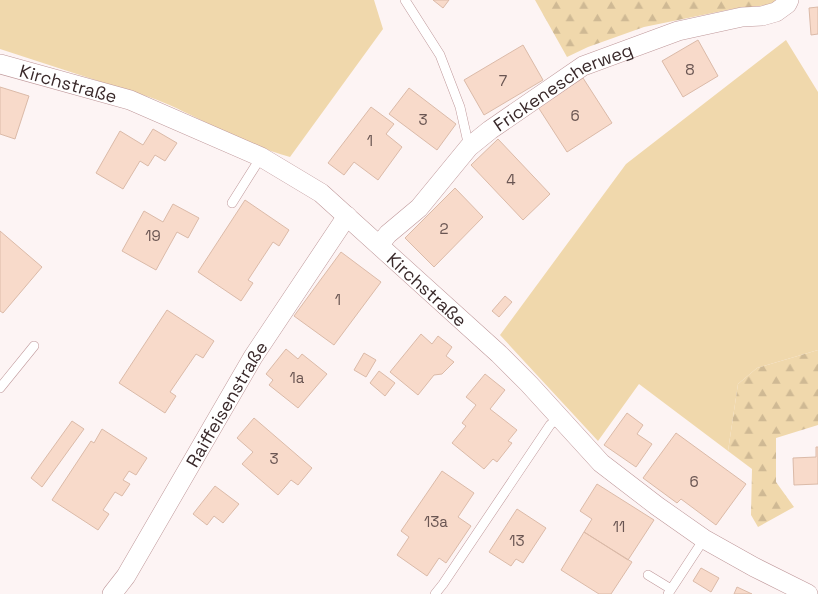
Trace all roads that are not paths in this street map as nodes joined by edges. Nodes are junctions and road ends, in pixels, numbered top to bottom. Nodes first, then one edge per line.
1 (405, 0) edge
2 (789, 0) edge
3 (0, 64) edge
4 (469, 147) junction
5 (261, 158) junction
6 (232, 203) dead end
7 (346, 216) junction
8 (379, 245) junction
9 (34, 346) dead end
10 (0, 388) edge
11 (559, 417) junction
12 (704, 539) junction
13 (648, 575) dead end
14 (670, 592) edge
15 (112, 594) edge
16 (435, 594) edge
17 (808, 594) edge

1 - 4 lane
2 - 4 street, Frickenescherweg
3 - 5 street, Kirchstraße
4 - 8 street, Frickenescherweg
5 - 6 lane
5 - 7 street, Kirchstraße
7 - 8 street, Kirchstraße
7 - 15 street, Raiffeisenstraße
8 - 11 street, Kirchstraße
9 - 10 lane
11 - 12 street, Kirchstraße
11 - 16 lane
12 - 14 lane
12 - 17 street, Kirchstraße
13 - 14 lane

